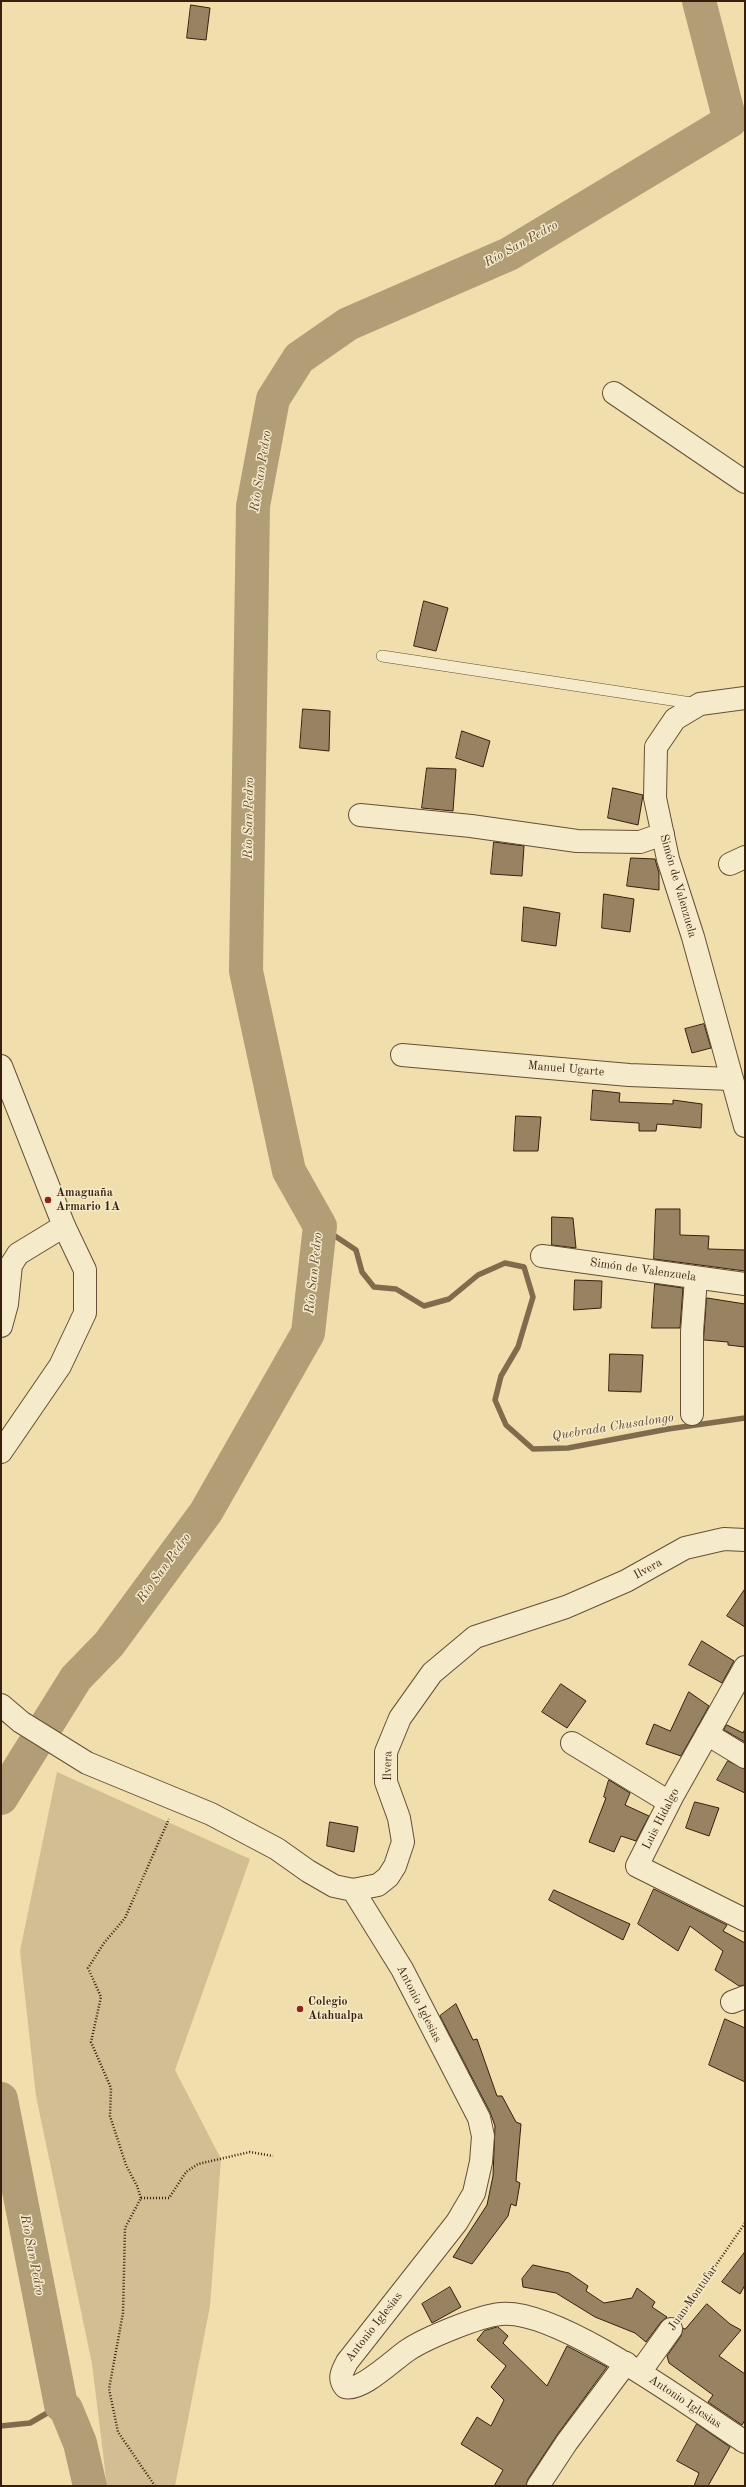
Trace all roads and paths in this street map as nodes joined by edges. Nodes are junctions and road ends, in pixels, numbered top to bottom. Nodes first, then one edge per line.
1 (614, 393) dead end
2 (745, 482) edge
3 (382, 656) dead end
4 (745, 698) edge
5 (700, 704) junction
6 (360, 815) dead end
7 (663, 834) junction
8 (402, 1055) dead end
9 (1, 1066) edge
10 (731, 1079) junction
11 (745, 1126) edge
12 (64, 1226) junction
13 (542, 1256) dead end
14 (696, 1278) junction
15 (745, 1284) edge
16 (1, 1326) edge
17 (692, 1414) dead end
18 (1, 1452) edge
19 (745, 1540) edge
20 (745, 1667) edge
21 (7, 1714) edge
22 (708, 1734) junction
23 (572, 1742) dead end
24 (745, 1757) edge
25 (178, 1800) junction
26 (670, 1802) junction
27 (353, 1890) junction
28 (745, 1920) edge
29 (273, 2156) dead end
30 (141, 2198) junction
31 (745, 2223) edge
32 (671, 2329) joint
33 (633, 2368) junction
34 (745, 2442) edge
35 (155, 2486) edge
36 (538, 2486) edge

1 - 2 street
3 - 5 lane
4 - 5 street, Simón de Valenzuela
5 - 7 street, Simón de Valenzuela
6 - 7 street
7 - 10 street, Simón de Valenzuela
8 - 10 street, Manuel Ugarte
9 - 12 street
10 - 11 street, Simón de Valenzuela
12 - 16 street
12 - 18 street
13 - 14 street, Simón de Valenzuela
14 - 15 street, Simón de Valenzuela
14 - 17 street
19 - 27 street, Ilvera
20 - 22 street, Luis Hidalgo
21 - 25 street, Ilvera
22 - 24 street
22 - 26 street, Luis Hidalgo
23 - 26 street
25 - 27 street, Ilvera
25 - 30 path
26 - 28 street, Luis Hidalgo
27 - 33 street, Antonio Iglesias
29 - 30 path
30 - 35 path
31 - 32 path, Juan Montufar
32 - 33 street, Juan Montufar
33 - 34 street, Antonio Iglesias
33 - 36 street, Juan Montufar

